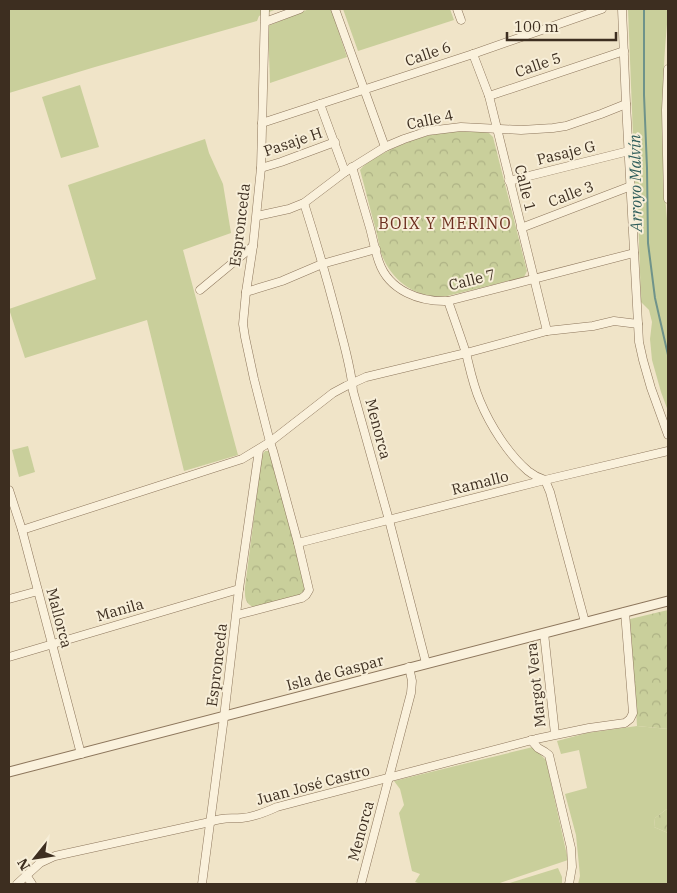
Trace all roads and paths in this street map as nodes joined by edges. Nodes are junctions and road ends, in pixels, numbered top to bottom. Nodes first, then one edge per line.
1 (265, 9) edge
2 (300, 9) edge
3 (335, 9) edge
4 (457, 9) edge
5 (602, 9) edge
6 (622, 9) edge
7 (460, 20) dead end
8 (265, 22) junction
9 (624, 51) junction
10 (473, 54) junction
11 (668, 69) edge
12 (364, 90) junction
13 (488, 96) junction
14 (320, 104) junction
15 (626, 104) junction
16 (262, 123) junction
17 (496, 128) junction
18 (334, 142) junction
19 (385, 147) junction
20 (629, 151) junction
21 (261, 168) junction
22 (349, 170) junction
23 (509, 181) junction
24 (632, 186) junction
25 (668, 199) edge
26 (304, 203) junction
27 (257, 216) junction
28 (521, 228) junction
29 (254, 246) junction
30 (376, 249) junction
31 (634, 253) junction
32 (322, 264) junction
33 (534, 279) junction
34 (200, 290) dead end
35 (246, 292) junction
36 (448, 301) junction
37 (638, 324) junction
38 (547, 331) junction
39 (466, 353) junction
40 (352, 383) junction
41 (668, 435) edge
42 (270, 442) junction
43 (259, 450) junction
44 (668, 451) edge
45 (545, 480) junction
46 (9, 490) edge
47 (389, 520) junction
48 (22, 530) junction
49 (298, 543) junction
50 (239, 589) junction
51 (38, 591) junction
52 (9, 599) edge
53 (668, 600) edge
54 (625, 612) junction
55 (237, 615) junction
56 (585, 622) junction
57 (544, 633) junction
58 (52, 644) junction
59 (9, 657) edge
60 (426, 663) junction
61 (409, 667) junction
62 (224, 717) junction
63 (555, 734) junction
64 (531, 740) junction
65 (81, 754) junction
66 (9, 772) edge
67 (389, 778) junction
68 (210, 822) junction
69 (26, 875) junction
70 (17, 884) edge
71 (32, 884) edge
72 (202, 884) edge
73 (361, 884) edge
74 (569, 884) edge

1 - 8 street, Espronceda
2 - 8 street
3 - 12 street
4 - 7 street
5 - 10 street, Calle 6
6 - 9 street
8 - 16 street, Espronceda
9 - 13 street, Calle 5
9 - 15 street
10 - 12 street, Calle 6
10 - 13 street, Calle 1
11 - 25 street
12 - 14 street, Calle 6
12 - 19 street
13 - 17 street, Calle 1
14 - 16 street, Calle 6
14 - 18 street
15 - 17 street, Calle 4
15 - 20 street
16 - 21 street, Espronceda
17 - 19 street, Calle 4
17 - 23 street, Calle 1
18 - 21 street, Pasaje H
18 - 22 street
19 - 22 street, Calle 4
20 - 23 street, Pasaje G
20 - 24 street
21 - 27 street, Espronceda
22 - 26 street, Calle 4
22 - 30 street
23 - 28 street, Calle 1
24 - 28 street, Calle 3
24 - 31 street
26 - 27 street, Calle 4
26 - 32 street, Menorca
27 - 29 street, Espronceda
28 - 33 street, Calle 1
29 - 34 street
29 - 35 street, Espronceda
30 - 32 street
30 - 36 street, Calle 7
31 - 33 street, Calle 7
31 - 37 street
32 - 35 street
32 - 40 street, Menorca
33 - 36 street, Calle 7
33 - 38 street, Calle 1
35 - 42 street, Espronceda
36 - 39 street
37 - 38 street
37 - 41 street
38 - 39 street
39 - 40 street
39 - 45 street
40 - 42 street
40 - 47 street, Menorca
42 - 43 street
42 - 49 street, Espronceda
43 - 48 street
43 - 50 street, Espronceda
44 - 45 street, Ramallo
45 - 47 street, Ramallo
45 - 56 street
46 - 48 street, Mallorca
47 - 49 street, Ramallo
47 - 60 street, Menorca
48 - 51 street, Mallorca
49 - 55 street, Espronceda
50 - 55 street, Espronceda
50 - 58 street, Manila
51 - 52 street
51 - 58 street, Mallorca
53 - 54 street, Isla de Gaspar
54 - 56 street, Isla de Gaspar
54 - 63 street, Juan José Castro
55 - 62 street, Espronceda
56 - 57 street, Isla de Gaspar
57 - 60 street, Isla de Gaspar
57 - 63 street, Margot Vera
58 - 59 street, Manila
58 - 65 street, Mallorca
60 - 61 street, Isla de Gaspar
61 - 62 street, Isla de Gaspar
61 - 67 street, Menorca
62 - 65 street, Isla de Gaspar
62 - 68 street, Espronceda
63 - 64 street, Juan José Castro
64 - 67 street, Juan José Castro
64 - 74 street
65 - 66 street, Isla de Gaspar
67 - 68 street, Juan José Castro
67 - 73 street, Menorca
68 - 69 street, Juan José Castro
68 - 72 street, Espronceda
69 - 70 street, Juan José Castro
69 - 71 street

